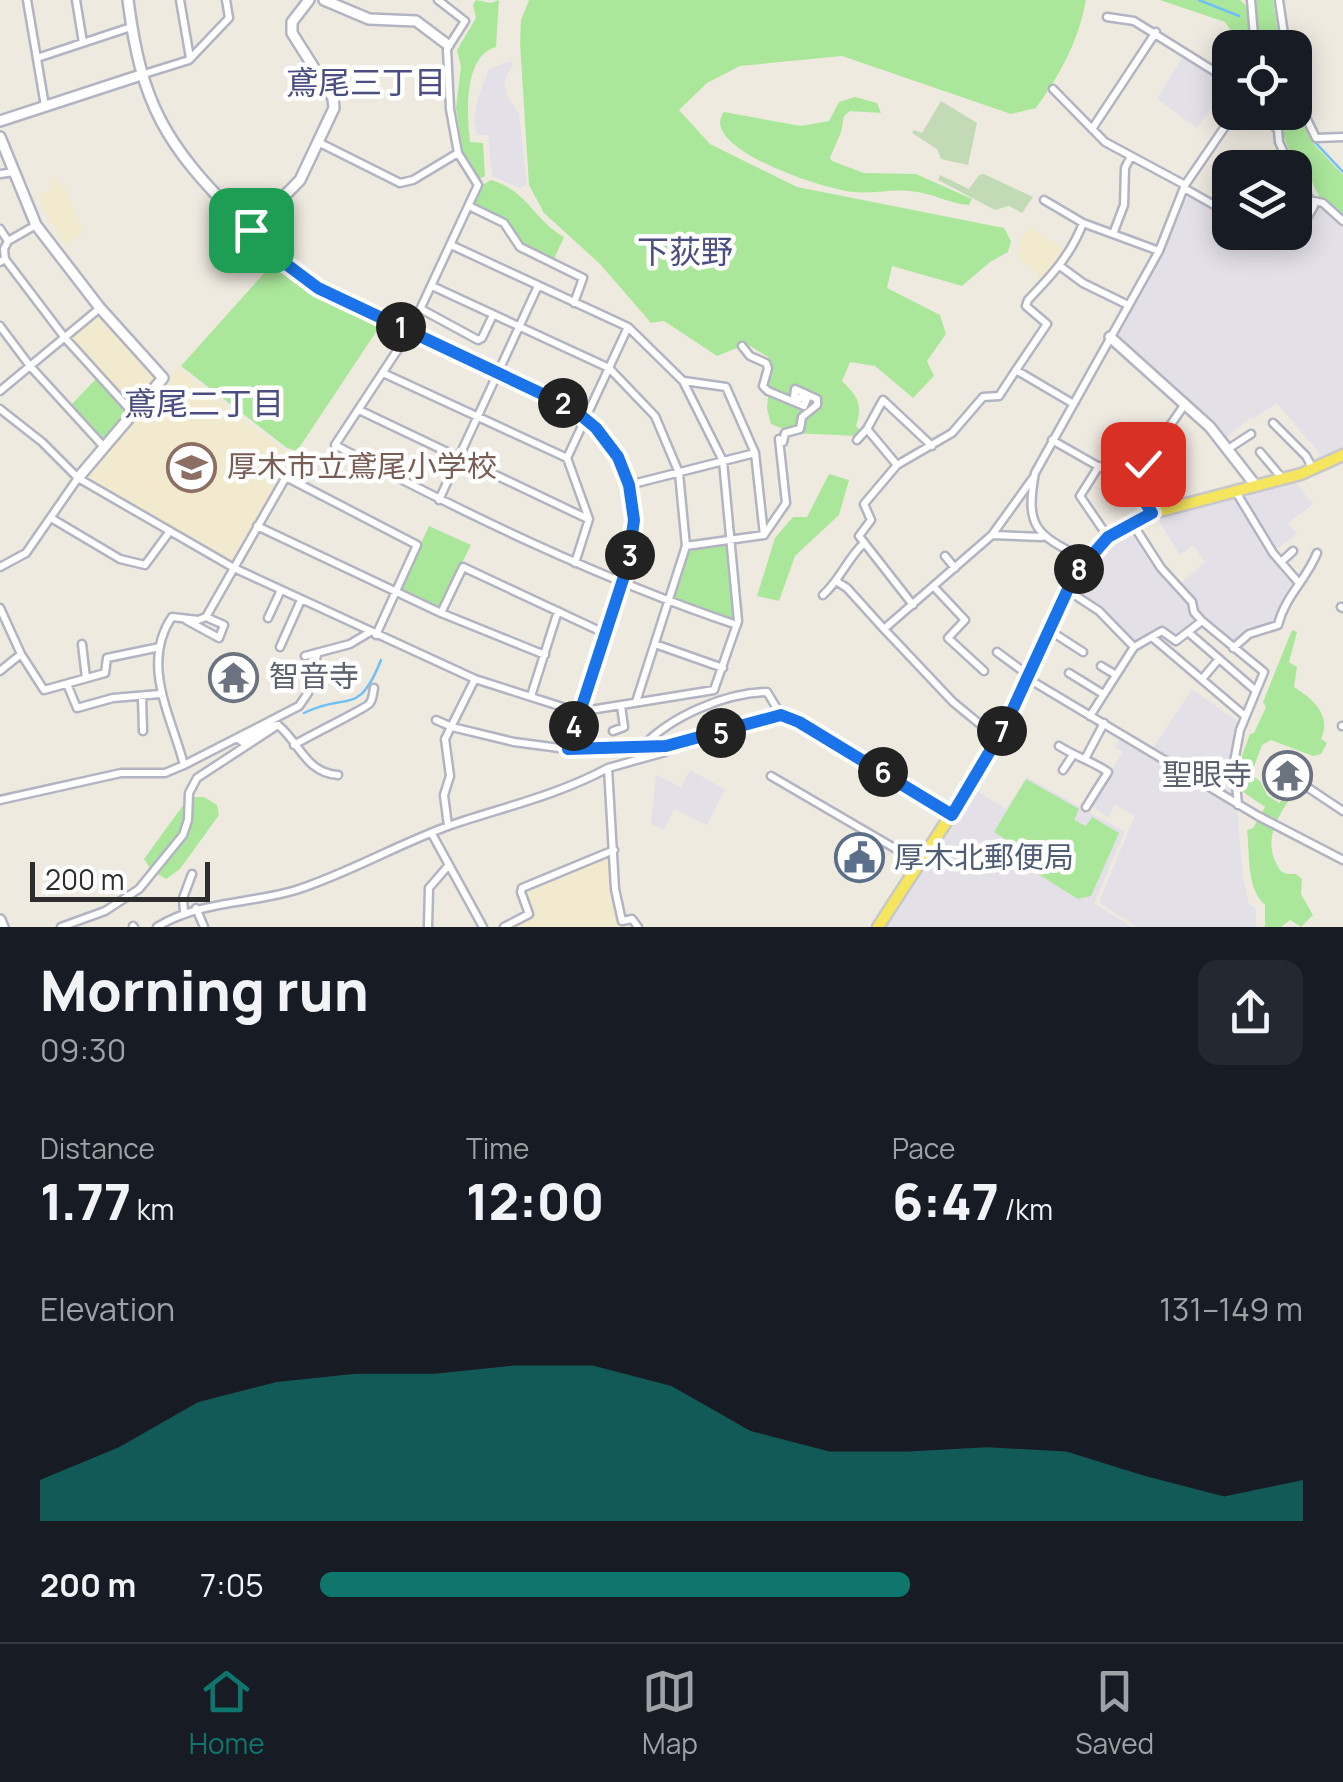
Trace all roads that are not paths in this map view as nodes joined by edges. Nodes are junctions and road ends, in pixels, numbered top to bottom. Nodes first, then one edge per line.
1 (27, 0) edge
2 (76, 0) edge
3 (128, 0) edge
4 (180, 0) edge
5 (226, 0) edge
6 (309, 0) edge
7 (324, 0) edge
8 (438, 0) edge
9 (1251, 0) edge
10 (1279, 0) edge
11 (1106, 17) dead end
12 (131, 27) junction
13 (1254, 30) edge
14 (1283, 30) edge
15 (1156, 32) junction
16 (83, 42) junction
17 (448, 45) junction
18 (37, 58) junction
19 (190, 59) junction
20 (1212, 70) edge
21 (140, 75) junction
22 (1053, 89) dead end
23 (44, 106) junction
24 (0, 121) edge
25 (1092, 130) junction
26 (1223, 130) edge
27 (1312, 130) edge
28 (0, 137) edge
29 (1343, 137) edge
30 (320, 143) junction
31 (458, 153) junction
32 (1130, 158) junction
33 (14, 172) junction
34 (0, 174) edge
35 (1184, 186) junction
36 (1312, 199) edge
37 (1044, 200) dead end
38 (1314, 202) junction
39 (1212, 203) edge
40 (469, 206) junction
41 (1312, 206) edge
42 (1343, 220) edge
43 (1083, 223) junction
44 (36, 225) junction
45 (0, 229) edge
46 (251, 230) junction
47 (1113, 234) junction
48 (8, 242) junction
49 (451, 244) junction
50 (1159, 251) junction
51 (2, 261) edge
52 (1060, 266) junction
53 (432, 286) junction
54 (538, 286) junction
55 (574, 303) junction
56 (1128, 306) junction
57 (100, 308) junction
58 (420, 310) junction
59 (493, 315) junction
60 (0, 326) edge
61 (519, 327) junction
62 (628, 327) junction
63 (410, 331) junction
64 (1110, 337) junction
65 (64, 338) junction
66 (742, 346) dead end
67 (30, 366) junction
68 (609, 368) junction
69 (1016, 370) junction
70 (497, 372) junction
71 (383, 373) junction
72 (683, 381) junction
73 (0, 391) edge
74 (1072, 403) junction
75 (1185, 404) junction
76 (0, 409) edge
77 (359, 410) junction
78 (134, 413) junction
79 (477, 417) junction
80 (967, 417) junction
81 (585, 418) junction
82 (1273, 423) dead end
83 (976, 424) dead end
84 (867, 429) junction
85 (1245, 435) dead end
86 (857, 440) dead end
87 (1052, 440) junction
88 (932, 446) junction
89 (104, 447) junction
90 (1228, 449) junction
91 (755, 452) junction
92 (1264, 453) dead end
93 (1343, 455) edge
94 (567, 458) junction
95 (458, 459) junction
96 (724, 460) junction
97 (897, 464) junction
98 (1099, 466) junction
99 (1313, 469) junction
100 (679, 472) junction
101 (1110, 473) dead end
102 (1034, 477) junction
103 (78, 478) junction
104 (1282, 479) junction
105 (629, 485) junction
106 (1256, 486) junction
107 (1235, 492) junction
108 (439, 500) junction
109 (1152, 513) junction
110 (51, 518) junction
111 (589, 519) junction
112 (1131, 522) junction
113 (258, 526) junction
114 (170, 530) junction
115 (764, 535) junction
116 (992, 535) junction
117 (1043, 537) junction
118 (1108, 537) junction
119 (731, 540) junction
120 (864, 543) junction
121 (686, 546) junction
122 (1293, 551) dead end
123 (1317, 553) dead end
124 (945, 556) dead end
125 (1086, 560) junction
126 (1280, 562) junction
127 (575, 563) junction
128 (0, 567) edge
129 (234, 568) junction
130 (955, 568) junction
131 (836, 581) junction
132 (1299, 583) junction
133 (620, 584) junction
134 (934, 587) junction
135 (281, 590) junction
136 (1068, 590) junction
137 (396, 592) junction
138 (823, 595) dead end
139 (301, 600) junction
140 (668, 602) junction
141 (913, 604) junction
142 (0, 608) edge
143 (558, 611) junction
144 (441, 613) junction
145 (206, 617) junction
146 (268, 618) dead end
147 (185, 619) junction
148 (1202, 621) junction
149 (738, 626) junction
150 (884, 629) junction
151 (1049, 630) junction
152 (1188, 632) junction
153 (373, 633) junction
154 (604, 633) junction
155 (1153, 638) junction
156 (82, 644) dead end
157 (655, 644) junction
158 (160, 647) junction
159 (280, 647) dead end
160 (1134, 647) junction
161 (1233, 648) junction
162 (1083, 652) dead end
163 (22, 654) junction
164 (316, 654) junction
165 (545, 655) junction
166 (998, 655) dead end
167 (306, 656) dead end
168 (1219, 659) junction
169 (1102, 666) dead end
170 (722, 668) junction
171 (0, 670) edge
172 (980, 670) dead end
173 (1069, 674) dead end
174 (1116, 675) junction
175 (1028, 677) junction
176 (86, 678) junction
177 (474, 679) junction
178 (1202, 679) junction
179 (67, 684) junction
180 (374, 688) dead end
181 (44, 690) junction
182 (1255, 690) junction
183 (160, 694) junction
184 (1103, 694) junction
185 (142, 696) junction
186 (532, 696) junction
187 (51, 698) dead end
188 (636, 702) junction
189 (621, 706) junction
190 (578, 712) junction
191 (781, 715) junction
192 (1090, 716) junction
193 (1245, 716) junction
194 (436, 720) dead end
195 (1104, 723) junction
196 (278, 725) junction
197 (452, 728) junction
198 (613, 730) dead end
199 (144, 731) dead end
200 (236, 738) junction
201 (998, 739) junction
202 (678, 744) junction
203 (294, 745) junction
204 (1059, 746) dead end
205 (641, 748) junction
206 (568, 749) junction
207 (1073, 755) junction
208 (1089, 761) junction
209 (184, 765) junction
210 (608, 768) junction
211 (1063, 770) dead end
212 (338, 775) dead end
213 (771, 776) dead end
214 (1304, 785) dead end
215 (0, 799) edge
216 (1238, 805) junction
217 (1086, 807) dead end
218 (1343, 811) edge
219 (952, 815) junction
220 (448, 826) junction
221 (432, 834) junction
222 (614, 850) junction
223 (1343, 860) edge
224 (920, 863) junction
225 (448, 866) junction
226 (192, 874) dead end
227 (196, 908) junction
228 (184, 912) junction
229 (0, 920) edge
230 (506, 926) edge
231 (3, 927) edge
232 (61, 927) edge
233 (157, 927) edge
234 (204, 927) edge
235 (428, 927) edge
236 (483, 927) edge
237 (638, 927) edge
238 (878, 927) edge

1 - 18 street
2 - 16 street
3 - 12 street
4 - 19 street
5 - 19 street
6 - 30 street
7 - 17 street
8 - 17 street
9 - 13 street
10 - 14 street
11 - 15 street
12 - 16 street
12 - 21 street
15 - 20 street
15 - 25 street
16 - 18 street
17 - 31 street
18 - 23 street
19 - 21 street
21 - 23 street
21 - 46 street
22 - 25 street
23 - 24 street
25 - 32 street
26 - 35 street
27 - 29 street
28 - 33 street
30 - 31 street
30 - 46 street
31 - 40 street
32 - 35 street
32 - 47 street
33 - 34 street
33 - 44 street
35 - 39 street
35 - 50 street
36 - 38 street
37 - 43 street
38 - 41 street
38 - 42 street
40 - 49 street
40 - 55 street
43 - 47 street
43 - 52 street
44 - 48 street
44 - 57 street
45 - 48 street
46 - 63 street
47 - 50 street
48 - 51 street
49 - 53 street
49 - 54 street
50 - 56 street
51 - 65 street
52 - 56 street
52 - 69 street
53 - 58 street
53 - 59 street
54 - 55 street
54 - 61 street
55 - 62 street
56 - 64 street
57 - 65 street
57 - 78 street
58 - 59 street
58 - 63 street
59 - 61 street
60 - 67 street
61 - 68 street
61 - 70 street
62 - 68 street
62 - 72 street
63 - 70 street
63 - 71 street
64 - 74 street
64 - 75 street
65 - 67 street
65 - 78 street
66 - 115 street
67 - 73 street
67 - 89 street
68 - 81 street
68 - 100 street
69 - 74 street
69 - 80 street
70 - 79 street
70 - 81 street
71 - 77 street
71 - 79 street
72 - 91 street
72 - 96 street
74 - 87 street
75 - 90 street
75 - 109 street
76 - 103 street
77 - 95 street
77 - 108 street
78 - 89 street
79 - 94 street
79 - 95 street
80 - 83 street
80 - 88 street
81 - 94 street
81 - 105 street
82 - 99 street
84 - 86 street
84 - 88 street
84 - 97 street
85 - 90 street
87 - 98 street
87 - 102 street
88 - 97 street
89 - 103 street
90 - 106 street
91 - 96 street
91 - 115 street
92 - 104 street
93 - 99 main road
94 - 111 street
95 - 108 street
95 - 111 street
96 - 100 street
96 - 119 street
97 - 120 street
98 - 101 street
98 - 118 street
99 - 104 main road
100 - 105 street
100 - 121 street
102 - 116 street
102 - 117 street
103 - 110 street
103 - 114 street
104 - 106 main road
105 - 133 street
106 - 107 main road
107 - 109 main road
107 - 126 street
108 - 127 street
109 - 112 main road
110 - 114 street
110 - 128 street
111 - 127 street
112 - 118 main road
112 - 148 street
113 - 129 street
113 - 137 street
113 - 137 street
114 - 129 street
115 - 119 street
116 - 117 street
116 - 130 street
117 - 125 street
118 - 125 main road
119 - 121 street
119 - 149 street
120 - 131 street
120 - 141 street
121 - 140 street
122 - 126 street
123 - 132 street
124 - 130 street
125 - 136 main road
126 - 132 street
127 - 133 street
129 - 135 street
129 - 145 street
130 - 134 street
131 - 138 street
131 - 150 street
132 - 161 street
133 - 140 street
133 - 154 street
134 - 141 street
134 - 172 street
135 - 139 street
135 - 146 street
136 - 151 main road
136 - 160 street
137 - 144 street
137 - 153 street
139 - 153 street
139 - 159 street
140 - 149 street
140 - 157 street
141 - 150 street
142 - 163 street
143 - 144 street
143 - 154 street
143 - 165 street
144 - 165 street
145 - 147 street
145 - 147 street
147 - 158 street
148 - 152 street
148 - 161 street
149 - 170 street
150 - 201 street
151 - 162 street
151 - 175 main road
152 - 155 street
152 - 168 street
153 - 164 street
153 - 177 street
154 - 190 street
155 - 160 street
155 - 178 street
156 - 176 street
157 - 170 street
157 - 188 street
158 - 176 street
158 - 183 street
160 - 174 street
161 - 182 street
163 - 171 street
163 - 181 street
164 - 167 street
164 - 200 street
165 - 186 street
166 - 175 street
168 - 178 street
168 - 182 street
169 - 174 street
170 - 188 street
173 - 184 street
174 - 184 street
175 - 192 street
175 - 201 main road
176 - 179 street
177 - 186 street
177 - 197 street
178 - 193 street
179 - 181 street
179 - 185 street
180 - 203 street
181 - 187 street
182 - 193 street
183 - 185 street
183 - 209 street
184 - 192 street
185 - 199 street
186 - 190 street
188 - 189 street
189 - 190 street
189 - 198 street
190 - 206 street
191 - 202 street
191 - 205 street
191 - 219 street
192 - 195 street
193 - 216 street
194 - 197 street
195 - 208 street
195 - 216 street
196 - 200 street
196 - 203 street
196 - 232 street
197 - 206 street
197 - 220 street
200 - 209 street
201 - 219 main road
202 - 205 street
202 - 210 street
203 - 212 street
204 - 207 street
205 - 206 street
207 - 208 street
207 - 211 street
208 - 217 street
209 - 215 street
210 - 220 street
210 - 222 street
213 - 224 street
214 - 218 street
216 - 223 street
219 - 224 main road
220 - 221 street
221 - 225 street
221 - 227 street
222 - 230 street
222 - 237 street
224 - 238 main road
225 - 235 street
225 - 236 street
226 - 228 street
227 - 228 street
227 - 234 street
228 - 233 street
229 - 231 street

